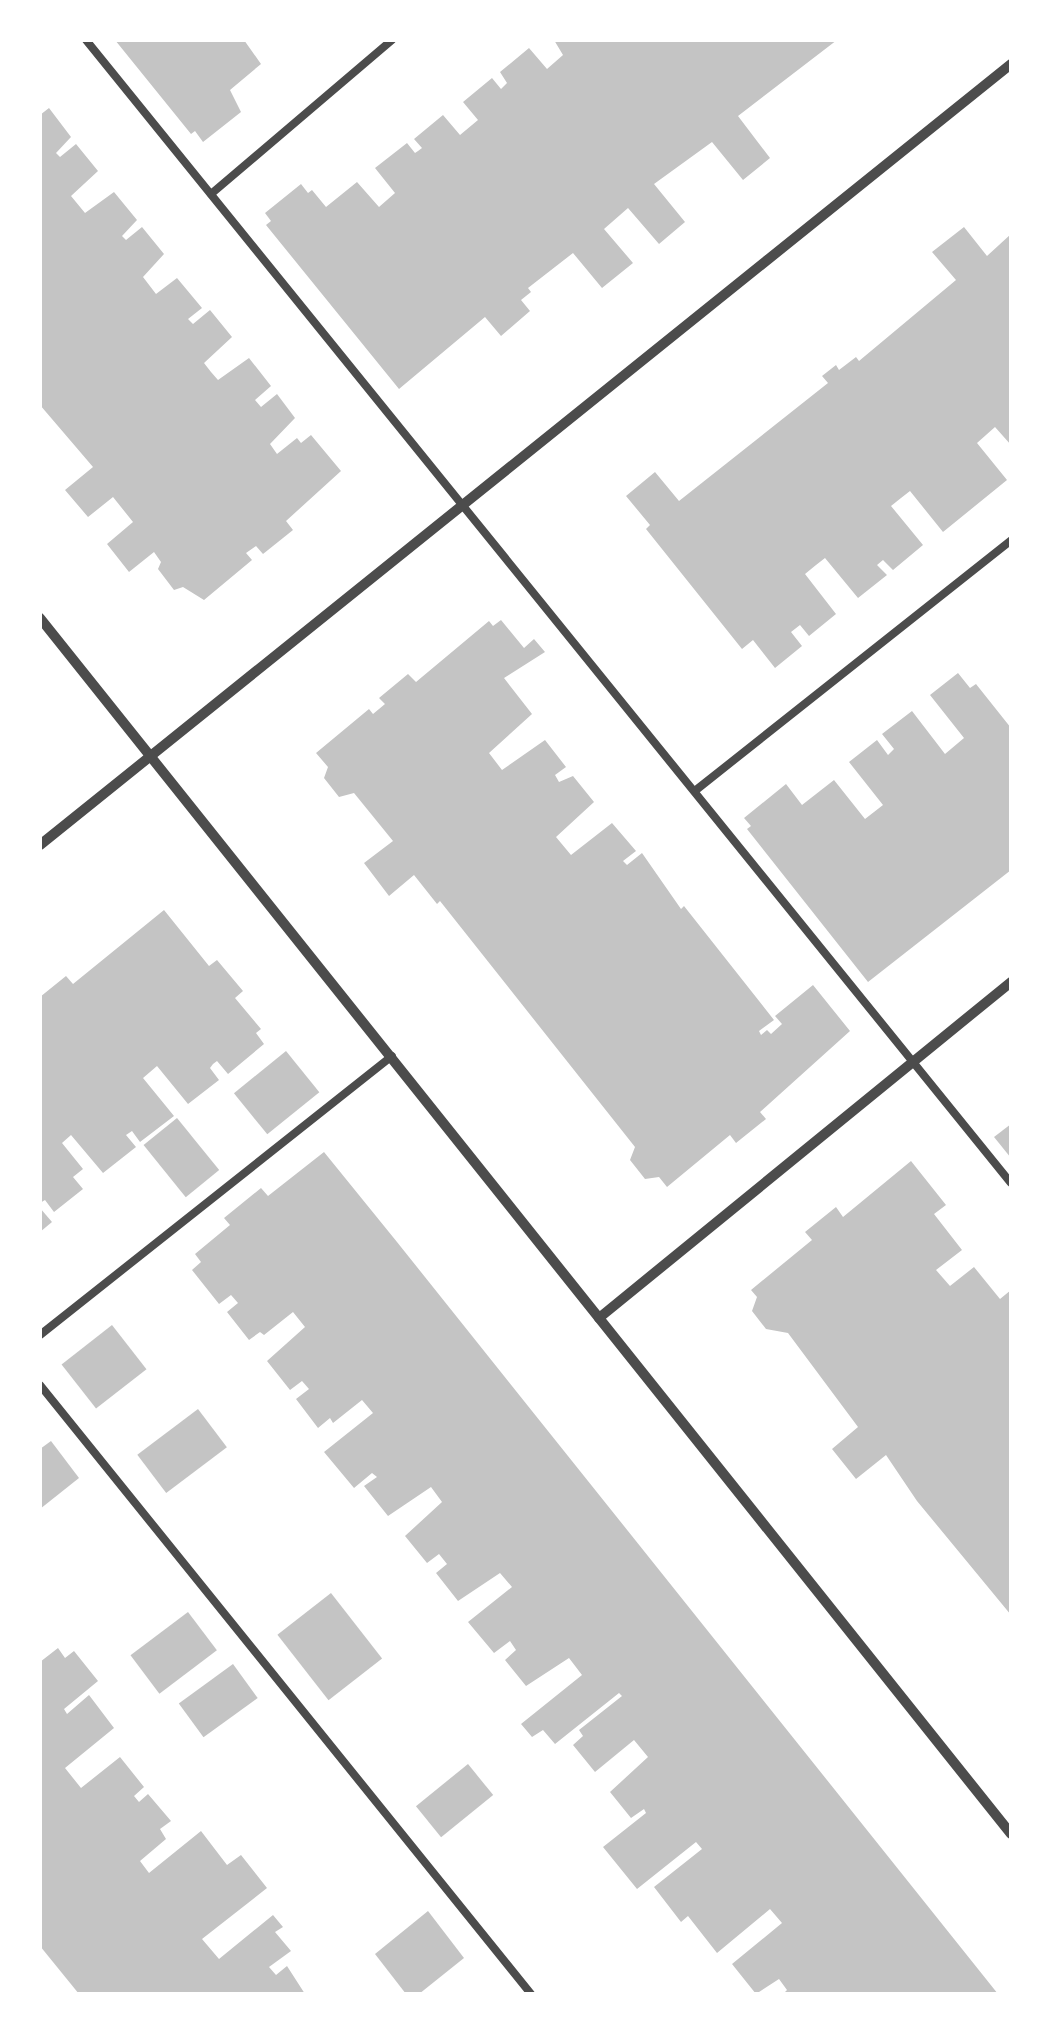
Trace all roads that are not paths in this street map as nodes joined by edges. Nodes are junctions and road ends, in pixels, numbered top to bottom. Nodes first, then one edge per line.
1 (86, 40) edge
2 (392, 40) edge
3 (1011, 64) edge
4 (210, 194) junction
5 (464, 506) junction
6 (1011, 540) edge
7 (40, 618) edge
8 (151, 756) junction
9 (696, 790) junction
10 (40, 845) edge
11 (1011, 982) edge
12 (392, 1056) junction
13 (913, 1059) junction
14 (1011, 1183) edge
15 (599, 1318) junction
16 (40, 1335) edge
17 (40, 1385) edge
18 (1011, 1834) edge
19 (531, 1994) edge

1 - 4 lane
2 - 4 lane
3 - 5 street
4 - 5 lane
5 - 8 street
5 - 9 lane
6 - 9 lane
7 - 8 street
8 - 10 street
8 - 12 street
9 - 13 lane
11 - 13 street
12 - 15 street
12 - 16 lane
13 - 14 lane
13 - 15 street
15 - 18 street
17 - 19 lane

